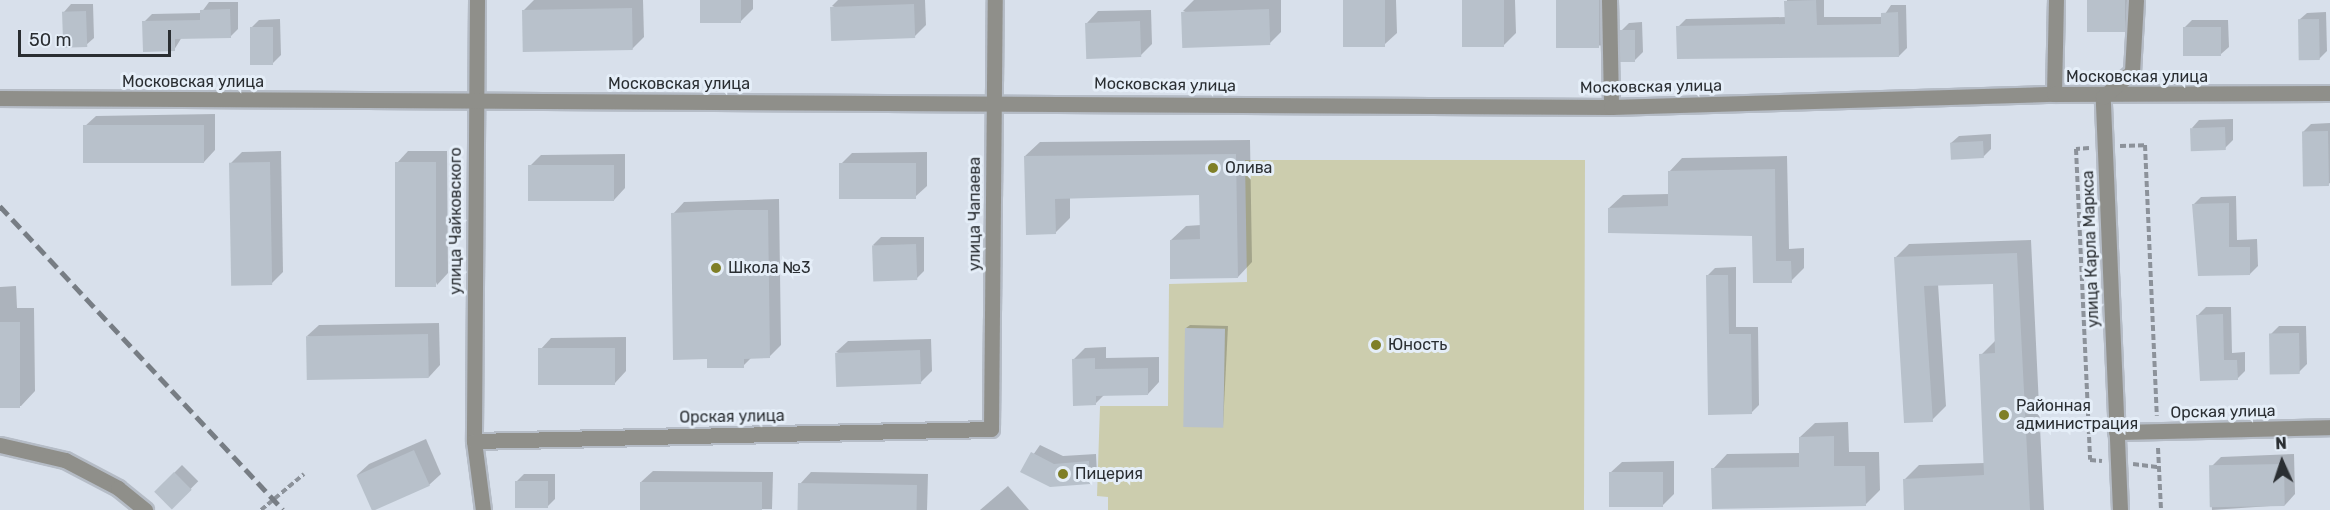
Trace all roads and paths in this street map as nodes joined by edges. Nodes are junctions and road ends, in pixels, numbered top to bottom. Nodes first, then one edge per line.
1 (477, 0) edge
2 (995, 0) edge
3 (1609, 0) edge
4 (2056, 0) edge
5 (2136, 0) edge
6 (2330, 93) edge
7 (2054, 94) junction
8 (2103, 97) junction
9 (0, 98) edge
10 (474, 102) junction
11 (994, 102) junction
12 (1611, 107) junction
13 (2105, 146) junction
14 (2330, 428) edge
15 (991, 429) joint
16 (2158, 431) junction
17 (2116, 432) junction
18 (474, 441) junction
19 (0, 446) edge
20 (2118, 463) junction
21 (2159, 467) junction
22 (304, 474) dead end
23 (145, 510) edge
24 (261, 510) edge
25 (483, 510) edge
26 (2120, 510) edge
27 (2161, 510) edge

1 - 10 street, улица Чайковского
2 - 11 street, улица Чапаева
3 - 12 street
4 - 7 street
5 - 8 street
6 - 8 street, Московская улица
7 - 8 street, Московская улица
7 - 12 street, Московская улица
8 - 13 street, улица Карла Маркса
9 - 10 street, Московская улица
10 - 11 street, Московская улица
10 - 18 street, улица Чайковского
11 - 12 street, Московская улица
11 - 15 street, улица Чапаева
13 - 16 path
13 - 17 street, улица Карла Маркса
13 - 20 path
14 - 16 street, Орская улица
15 - 18 street, Орская улица
16 - 17 street, Орская улица
16 - 21 path
17 - 20 street, улица Карла Маркса
18 - 25 street, улица Чайковского
19 - 23 street
20 - 21 path
20 - 26 street, улица Карла Маркса
21 - 27 path
22 - 24 path

